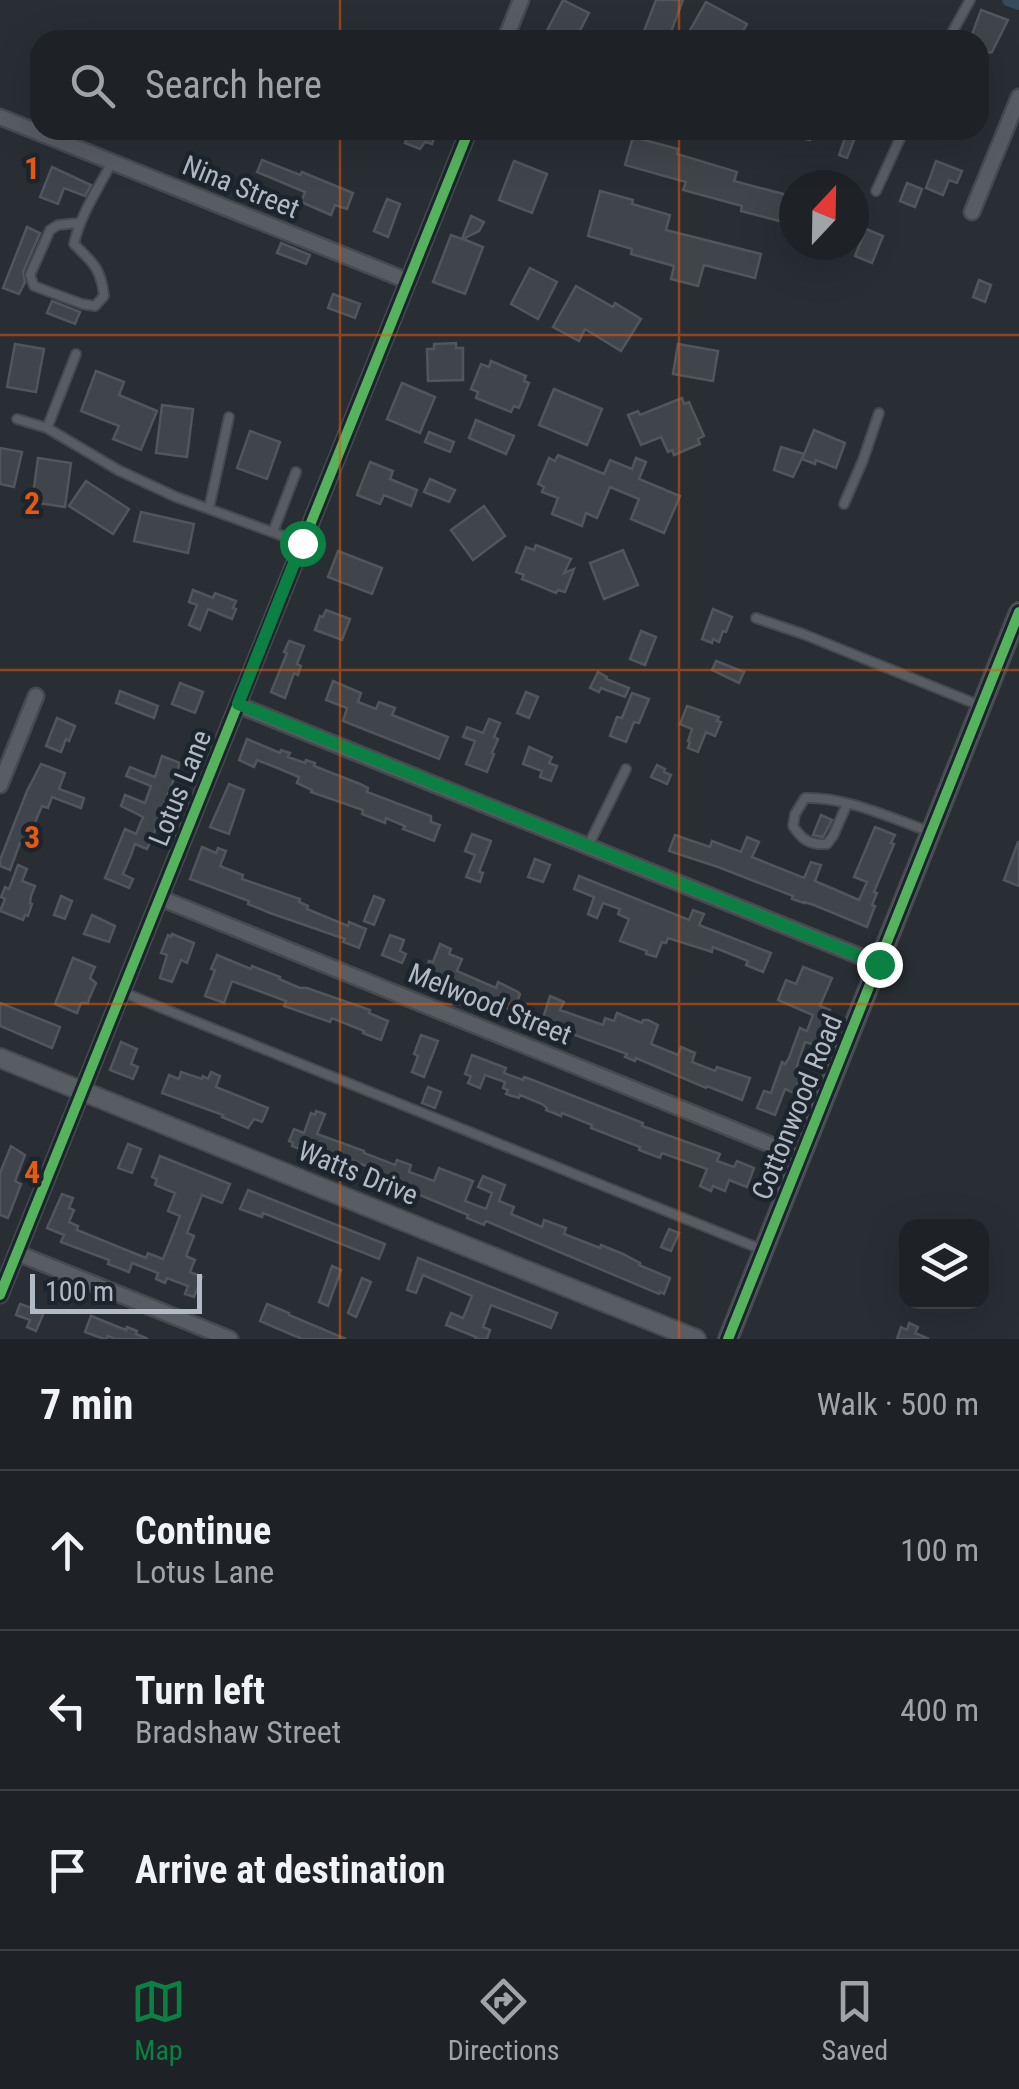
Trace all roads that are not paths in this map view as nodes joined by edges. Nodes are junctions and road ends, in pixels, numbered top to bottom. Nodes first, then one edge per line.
1 (521, 0) edge
2 (970, 0) edge
3 (509, 30) edge
4 (954, 30) edge
5 (1019, 97) edge
6 (0, 117) edge
7 (30, 129) edge
8 (57, 140) edge
9 (464, 140) edge
10 (899, 140) edge
11 (112, 162) junction
12 (876, 191) dead end
13 (972, 212) dead end
14 (78, 223) junction
15 (408, 281) junction
16 (76, 354) dead end
17 (879, 413) dead end
18 (229, 417) dead end
19 (16, 419) dead end
20 (46, 428) junction
21 (296, 472) dead end
22 (844, 504) dead end
23 (209, 508) junction
24 (273, 532) junction
25 (302, 543) junction
26 (1019, 612) edge
27 (756, 618) dead end
28 (36, 696) dead end
29 (238, 704) junction
30 (982, 706) junction
31 (626, 769) dead end
32 (0, 785) edge
33 (846, 804) junction
34 (931, 832) junction
35 (588, 846) junction
36 (160, 898) junction
37 (879, 964) junction
38 (122, 992) junction
39 (0, 1058) edge
40 (82, 1091) junction
41 (801, 1157) junction
42 (764, 1250) junction
43 (17, 1253) junction
44 (0, 1295) edge
45 (230, 1339) edge
46 (696, 1339) edge
47 (728, 1339) edge

1 - 3 street
2 - 4 lane
5 - 13 street
6 - 7 street, Nina Street
8 - 11 street, Nina Street
9 - 15 street, Lotus Lane
10 - 12 lane
11 - 14 lane
11 - 15 street, Nina Street
14 - 14 lane
15 - 25 street, Lotus Lane
16 - 20 lane
17 - 22 lane
18 - 23 lane
19 - 20 lane
20 - 23 lane
21 - 24 lane
23 - 24 lane
24 - 25 lane
25 - 29 street, Lotus Lane
26 - 30 street, Cottonwood Road
27 - 30 lane
28 - 32 street
29 - 35 street
29 - 36 street, Lotus Lane
30 - 34 street, Cottonwood Road
31 - 35 lane
33 - 33 lane
33 - 34 lane
34 - 37 street, Cottonwood Road
35 - 37 street
36 - 38 street, Lotus Lane
36 - 41 street, Melwood Street
37 - 41 street, Cottonwood Road
38 - 40 street, Lotus Lane
38 - 42 lane
39 - 40 street, Watts Drive
40 - 43 street, Lotus Lane
40 - 46 street, Watts Drive
41 - 42 street, Cottonwood Road
42 - 47 street, Cottonwood Road
43 - 44 street, Lotus Lane
43 - 45 street

